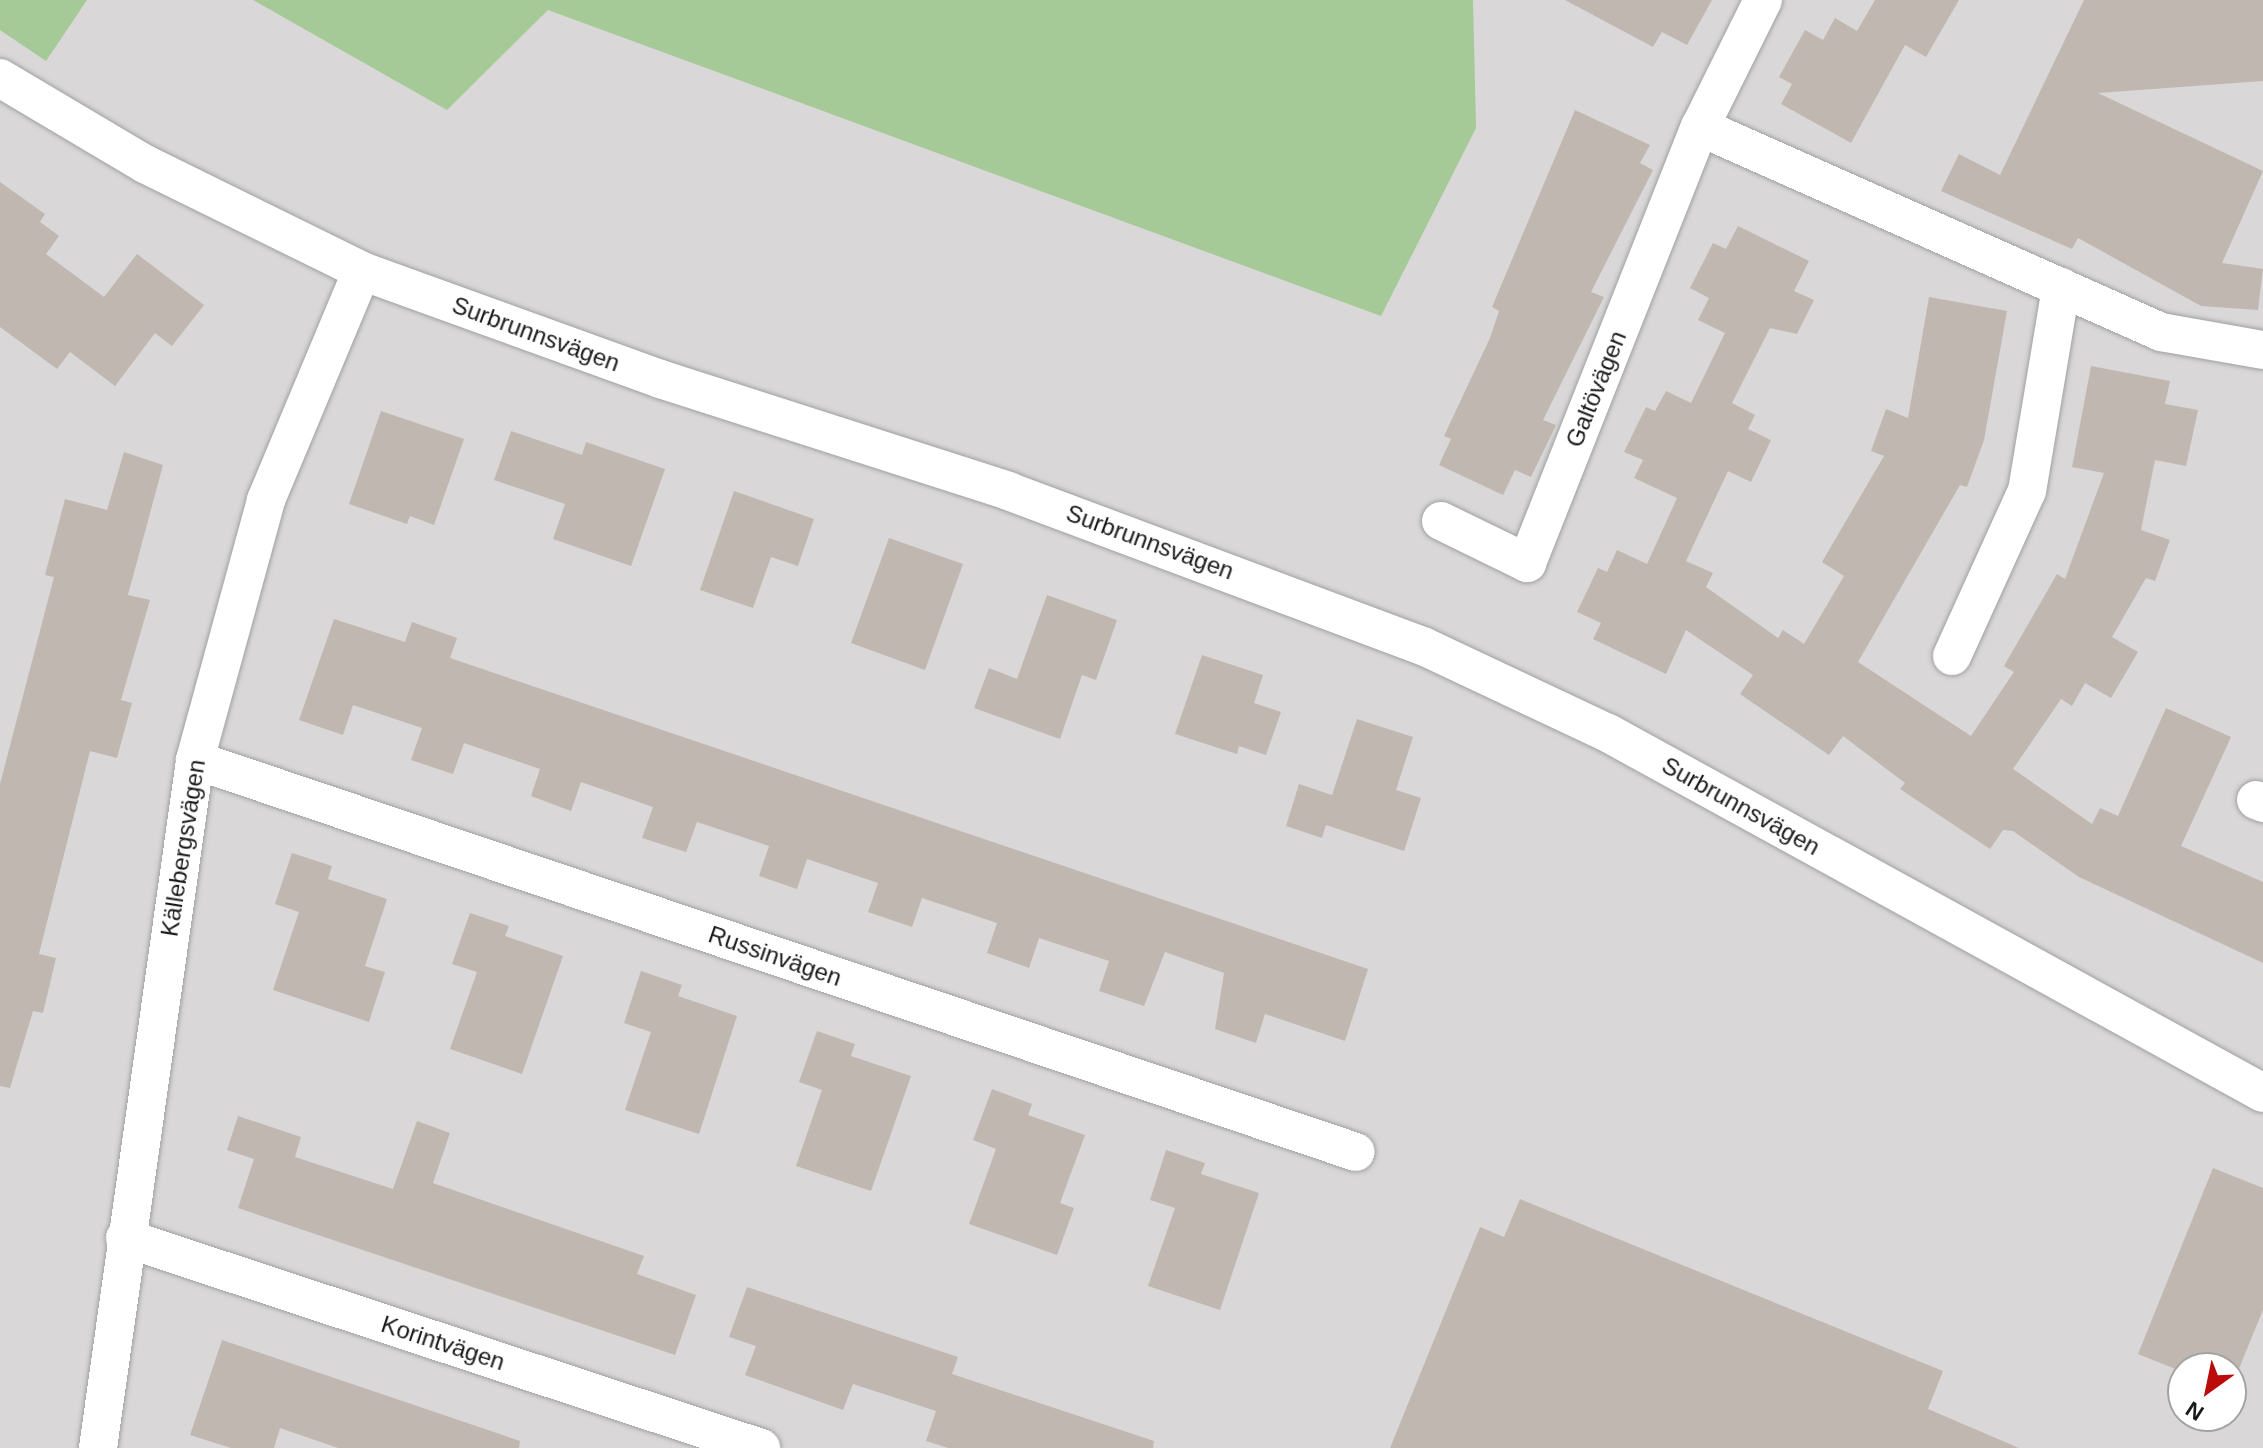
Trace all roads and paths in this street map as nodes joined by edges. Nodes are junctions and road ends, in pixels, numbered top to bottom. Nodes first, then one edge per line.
1 (1763, 0) edge
2 (0, 78) edge
3 (1700, 127) junction
4 (362, 271) junction
5 (2061, 287) junction
6 (2263, 350) edge
7 (1441, 521) dead end
8 (1952, 656) dead end
9 (195, 760) junction
10 (2263, 1093) edge
11 (1356, 1152) dead end
12 (125, 1238) junction
13 (98, 1448) edge
14 (761, 1448) edge

1 - 3 street, Galtövägen
2 - 4 street, Surbrunnsvägen
3 - 5 street
3 - 7 street, Galtövägen
4 - 9 street, Källebergsvägen
4 - 10 street, Surbrunnsvägen
5 - 6 street
5 - 8 street
9 - 11 street, Russinvägen
9 - 12 street, Källebergsvägen
12 - 13 street, Källebergsvägen
12 - 14 street, Korintvägen

